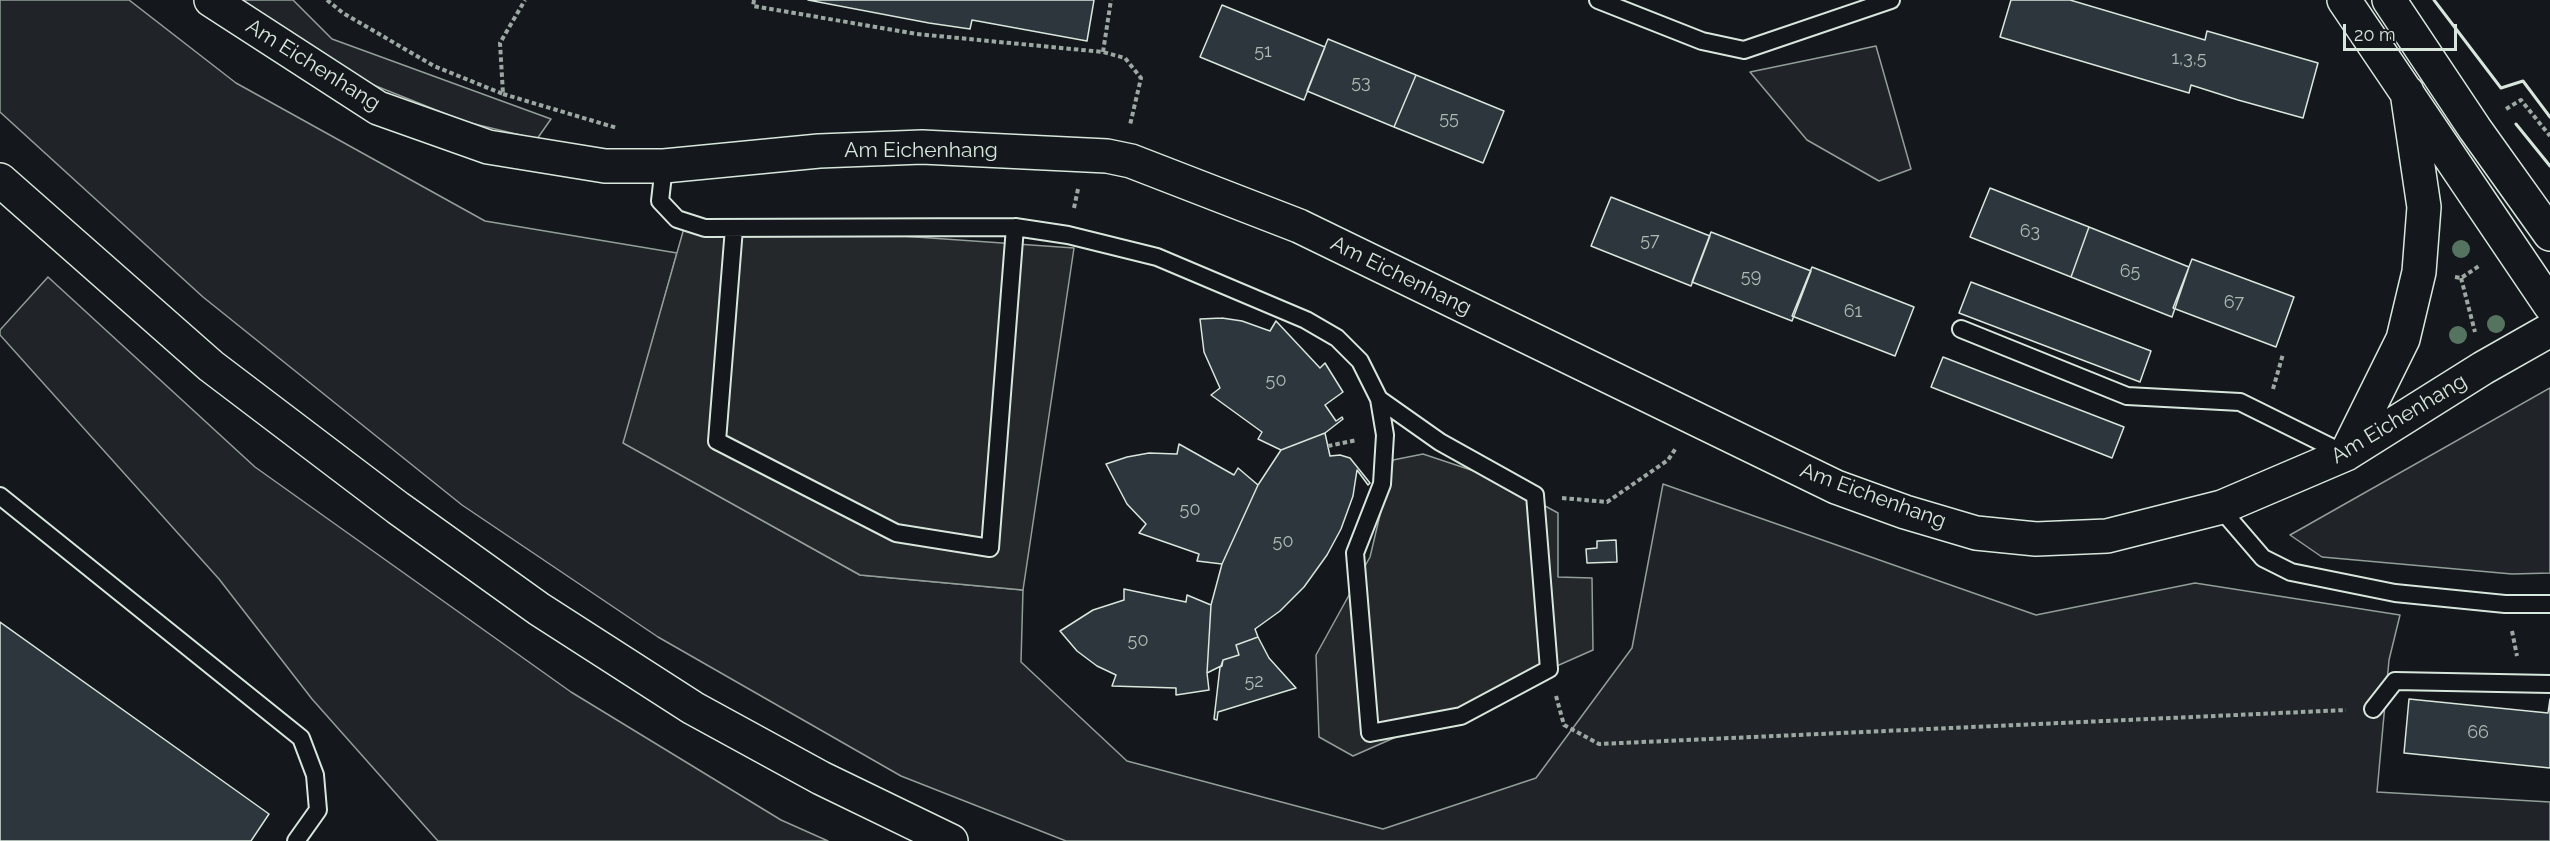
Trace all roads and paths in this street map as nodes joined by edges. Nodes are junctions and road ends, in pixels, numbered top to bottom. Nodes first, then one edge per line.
1 (211, 0) edge
2 (327, 0) edge
3 (525, 0) edge
4 (754, 0) edge
5 (1111, 0) edge
6 (1598, 0) edge
7 (1891, 0) edge
8 (2344, 0) edge
9 (2388, 0) edge
10 (1103, 52) junction
11 (2407, 92) junction
12 (1130, 127) dead end
13 (2475, 129) junction
14 (2550, 136) edge
15 (664, 166) junction
16 (0, 180) edge
17 (1015, 227) junction
18 (734, 228) junction
19 (2550, 234) edge
20 (2461, 278) dead end
21 (2550, 305) edge
22 (1961, 329) dead end
23 (2550, 330) edge
24 (2483, 368) junction
25 (1379, 399) junction
26 (1694, 420) junction
27 (2346, 454) junction
28 (1535, 495) junction
29 (0, 496) edge
30 (2220, 508) junction
31 (2505, 604) junction
32 (2550, 604) edge
33 (1549, 669) junction
34 (2523, 683) junction
35 (2550, 684) edge
36 (2373, 709) joint
37 (296, 841) edge
38 (951, 841) edge

1 - 15 street, Am Eichenhang
2 - 3 path
4 - 10 path
5 - 10 path
6 - 7 lane
8 - 11 street
9 - 13 street
10 - 12 path
11 - 21 street
11 - 27 street
13 - 14 path
13 - 19 street
15 - 18 lane
15 - 26 street, Am Eichenhang
16 - 38 street
17 - 18 lane
17 - 18 lane
17 - 25 lane
20 - 24 path
22 - 27 lane
23 - 24 street, Am Eichenhang
24 - 27 street, Am Eichenhang
25 - 28 lane
25 - 33 lane
26 - 28 path
26 - 30 street, Am Eichenhang
27 - 30 street, Am Eichenhang
28 - 33 lane
29 - 37 lane
30 - 31 lane
31 - 32 lane
31 - 34 path
33 - 36 path
34 - 35 lane
34 - 36 lane

